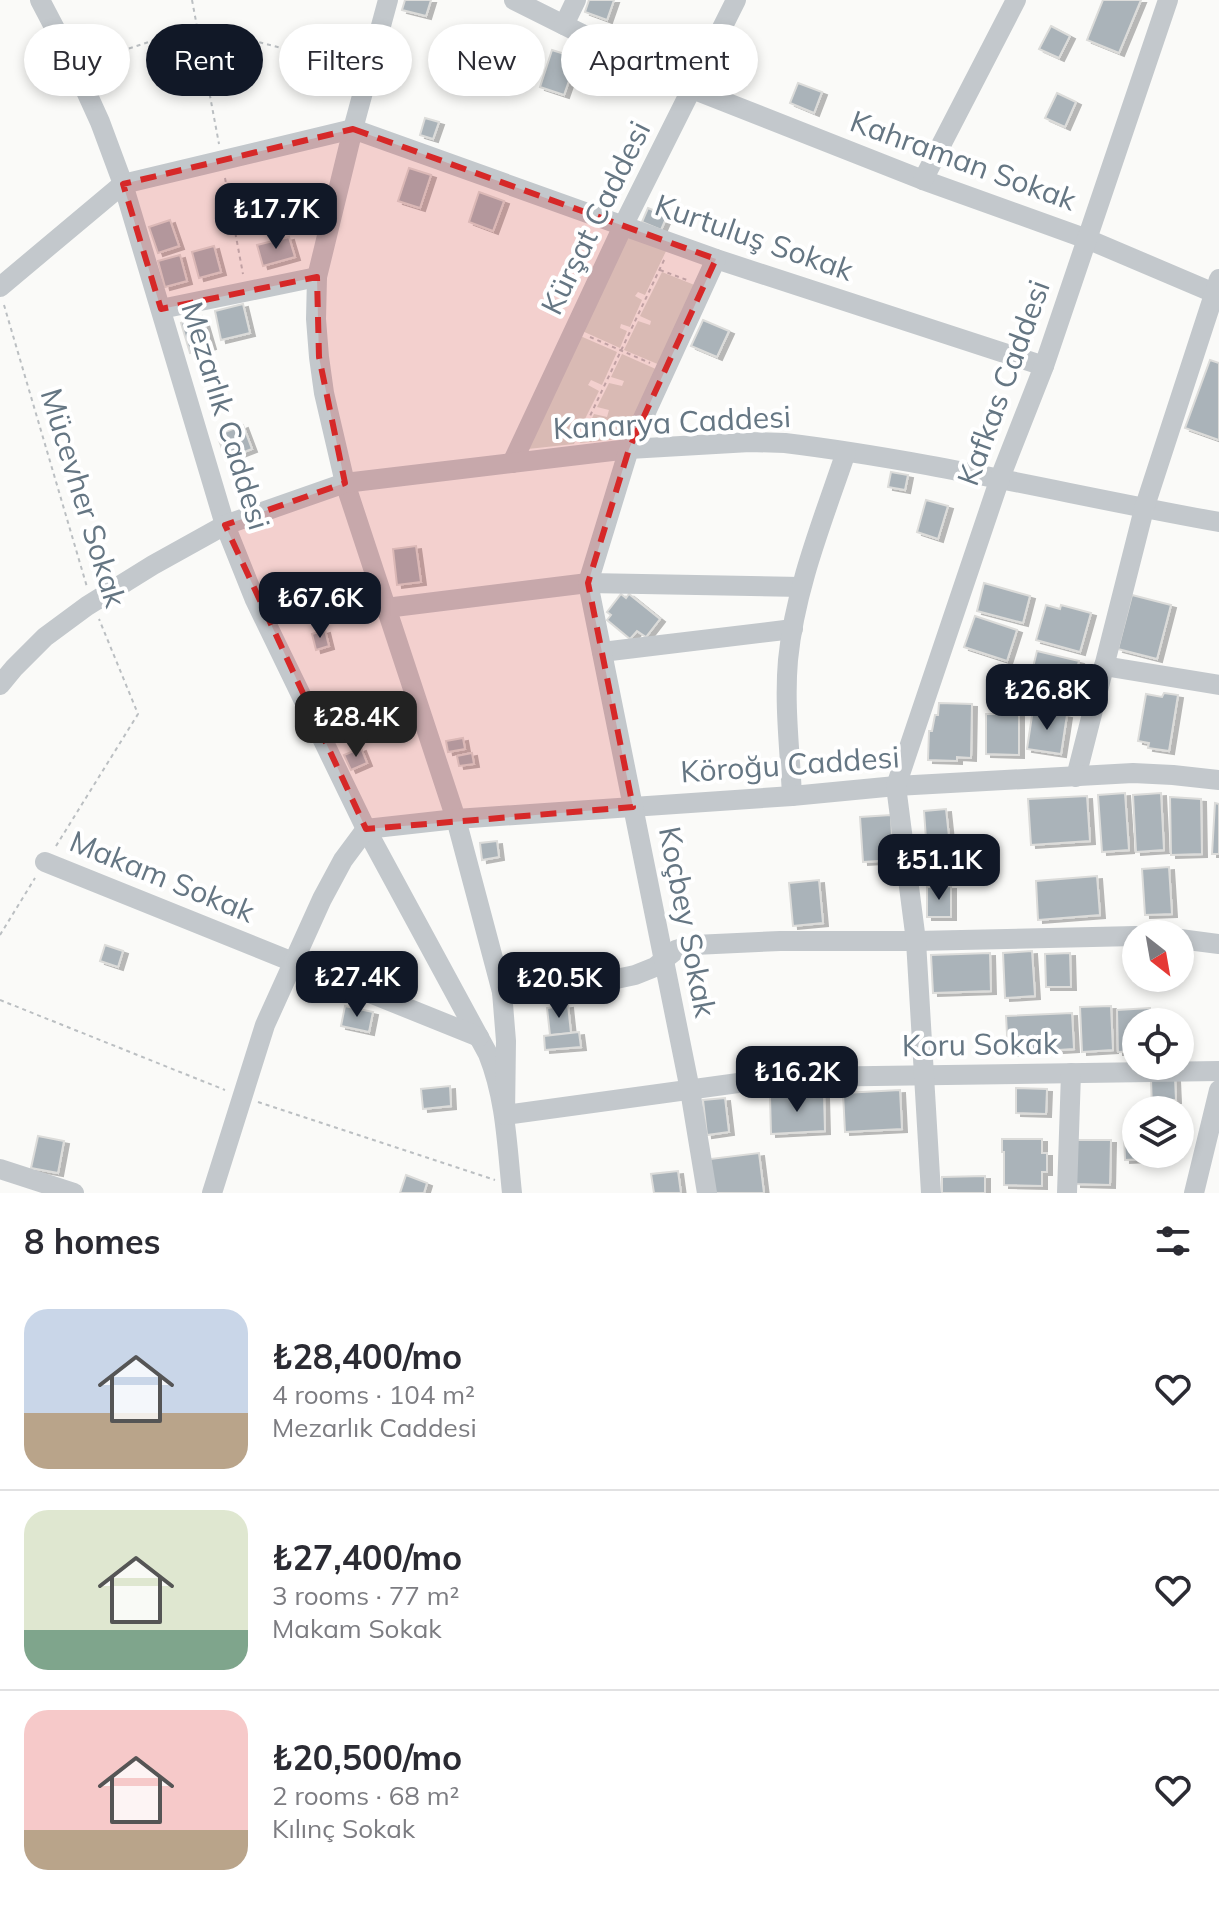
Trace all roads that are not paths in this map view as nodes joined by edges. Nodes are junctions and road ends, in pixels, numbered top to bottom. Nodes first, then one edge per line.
1 (40, 0) edge
2 (388, 0) edge
3 (516, 0) edge
4 (576, 0) edge
5 (736, 0) edge
6 (1016, 0) edge
7 (1168, 0) edge
8 (562, 24) edge
9 (564, 24) edge
10 (724, 24) edge
11 (688, 96) edge
12 (710, 96) edge
13 (353, 129) junction
14 (923, 180) junction
15 (123, 184) junction
16 (624, 224) junction
17 (1087, 239) junction
18 (716, 259) junction
19 (317, 277) junction
20 (1217, 289) edge
21 (2, 296) edge
22 (161, 309) junction
23 (1044, 366) junction
24 (629, 449) junction
25 (846, 452) junction
26 (512, 463) junction
27 (1000, 478) junction
28 (345, 483) junction
29 (1144, 509) junction
30 (1219, 522) edge
31 (225, 525) junction
32 (588, 583) junction
33 (801, 587) junction
34 (386, 608) junction
35 (793, 629) junction
36 (602, 652) junction
37 (1104, 666) junction
38 (0, 685) edge
39 (1219, 685) edge
40 (1076, 777) junction
41 (1219, 780) edge
42 (896, 786) junction
43 (792, 796) junction
44 (633, 807) junction
45 (456, 819) junction
46 (366, 829) junction
47 (45, 862) road end
48 (1122, 936) edge
49 (916, 941) junction
50 (1194, 941) edge
51 (1219, 944) edge
52 (664, 960) junction
53 (292, 962) junction
54 (502, 992) junction
55 (479, 1037) junction
56 (1219, 1071) edge
57 (1071, 1073) junction
58 (923, 1076) junction
59 (690, 1090) junction
60 (1219, 1090) edge
61 (505, 1115) junction
62 (0, 1169) edge
63 (74, 1193) edge
64 (212, 1193) edge
65 (512, 1193) edge
66 (707, 1193) edge
67 (931, 1193) edge
68 (1067, 1193) edge
69 (1194, 1193) edge

1 - 15 street, Mezarlık Caddesi
2 - 13 street
3 - 8 street, Kahraman Sokak
4 - 9 street
5 - 10 street, Kürşat Caddesi
6 - 14 street
7 - 17 street, Kafkas Caddesi
11 - 16 street, Kürşat Caddesi
12 - 14 street, Kahraman Sokak
13 - 15 street
13 - 16 street, Kurtuluş Sokak
13 - 19 street
14 - 17 street, Kahraman Sokak
15 - 21 street
15 - 22 street, Mezarlık Caddesi
16 - 18 street, Kurtuluş Sokak
16 - 26 street, Kürşat Caddesi
17 - 20 street, Kahraman Sokak
17 - 23 street, Kafkas Caddesi
18 - 23 street, Kurtuluş Sokak
18 - 24 street, Koçbey Sokak
19 - 22 street
19 - 28 street
20 - 29 street
22 - 31 street, Mezarlık Caddesi
23 - 27 street, Kafkas Caddesi
24 - 25 street, Kanarya Caddesi
24 - 26 street, Kanarya Caddesi
24 - 32 street, Koçbey Sokak
25 - 27 street, Kanarya Caddesi
25 - 33 street
26 - 28 street, Kanarya Caddesi
27 - 29 street, Kanarya Caddesi
27 - 42 street, Kafkas Caddesi
28 - 31 street, Kanarya Caddesi
28 - 34 street
29 - 30 street, Kanarya Caddesi
29 - 37 street
31 - 38 street, Kanarya Caddesi
31 - 46 street, Mezarlık Caddesi
32 - 33 street
32 - 34 street
32 - 36 street, Koçbey Sokak
33 - 35 street
34 - 45 street
35 - 36 street
35 - 43 street
36 - 44 street, Koçbey Sokak
37 - 39 street
37 - 40 street
40 - 41 street, Köroğu Caddesi
40 - 42 street, Köroğu Caddesi
42 - 43 street, Köroğu Caddesi
42 - 49 street
43 - 44 street, Köroğu Caddesi
44 - 45 street, Köroğu Caddesi
44 - 52 street, Koçbey Sokak
45 - 46 street, Köroğu Caddesi
45 - 54 street
46 - 53 street
46 - 55 street, Mezarlık Caddesi
47 - 53 street, Makam Sokak
48 - 49 street
49 - 52 street
49 - 58 street
50 - 51 street
52 - 54 street
52 - 59 street, Koçbey Sokak
53 - 55 street, Makam Sokak
53 - 64 street
54 - 61 street
55 - 61 street, Mezarlık Caddesi
56 - 57 street, Koru Sokak
57 - 58 street, Koru Sokak
57 - 68 street
58 - 59 street, Koru Sokak
58 - 67 street
59 - 61 street, Koru Sokak
59 - 66 street, Koçbey Sokak
60 - 69 street
61 - 65 street, Mezarlık Caddesi
62 - 63 street

